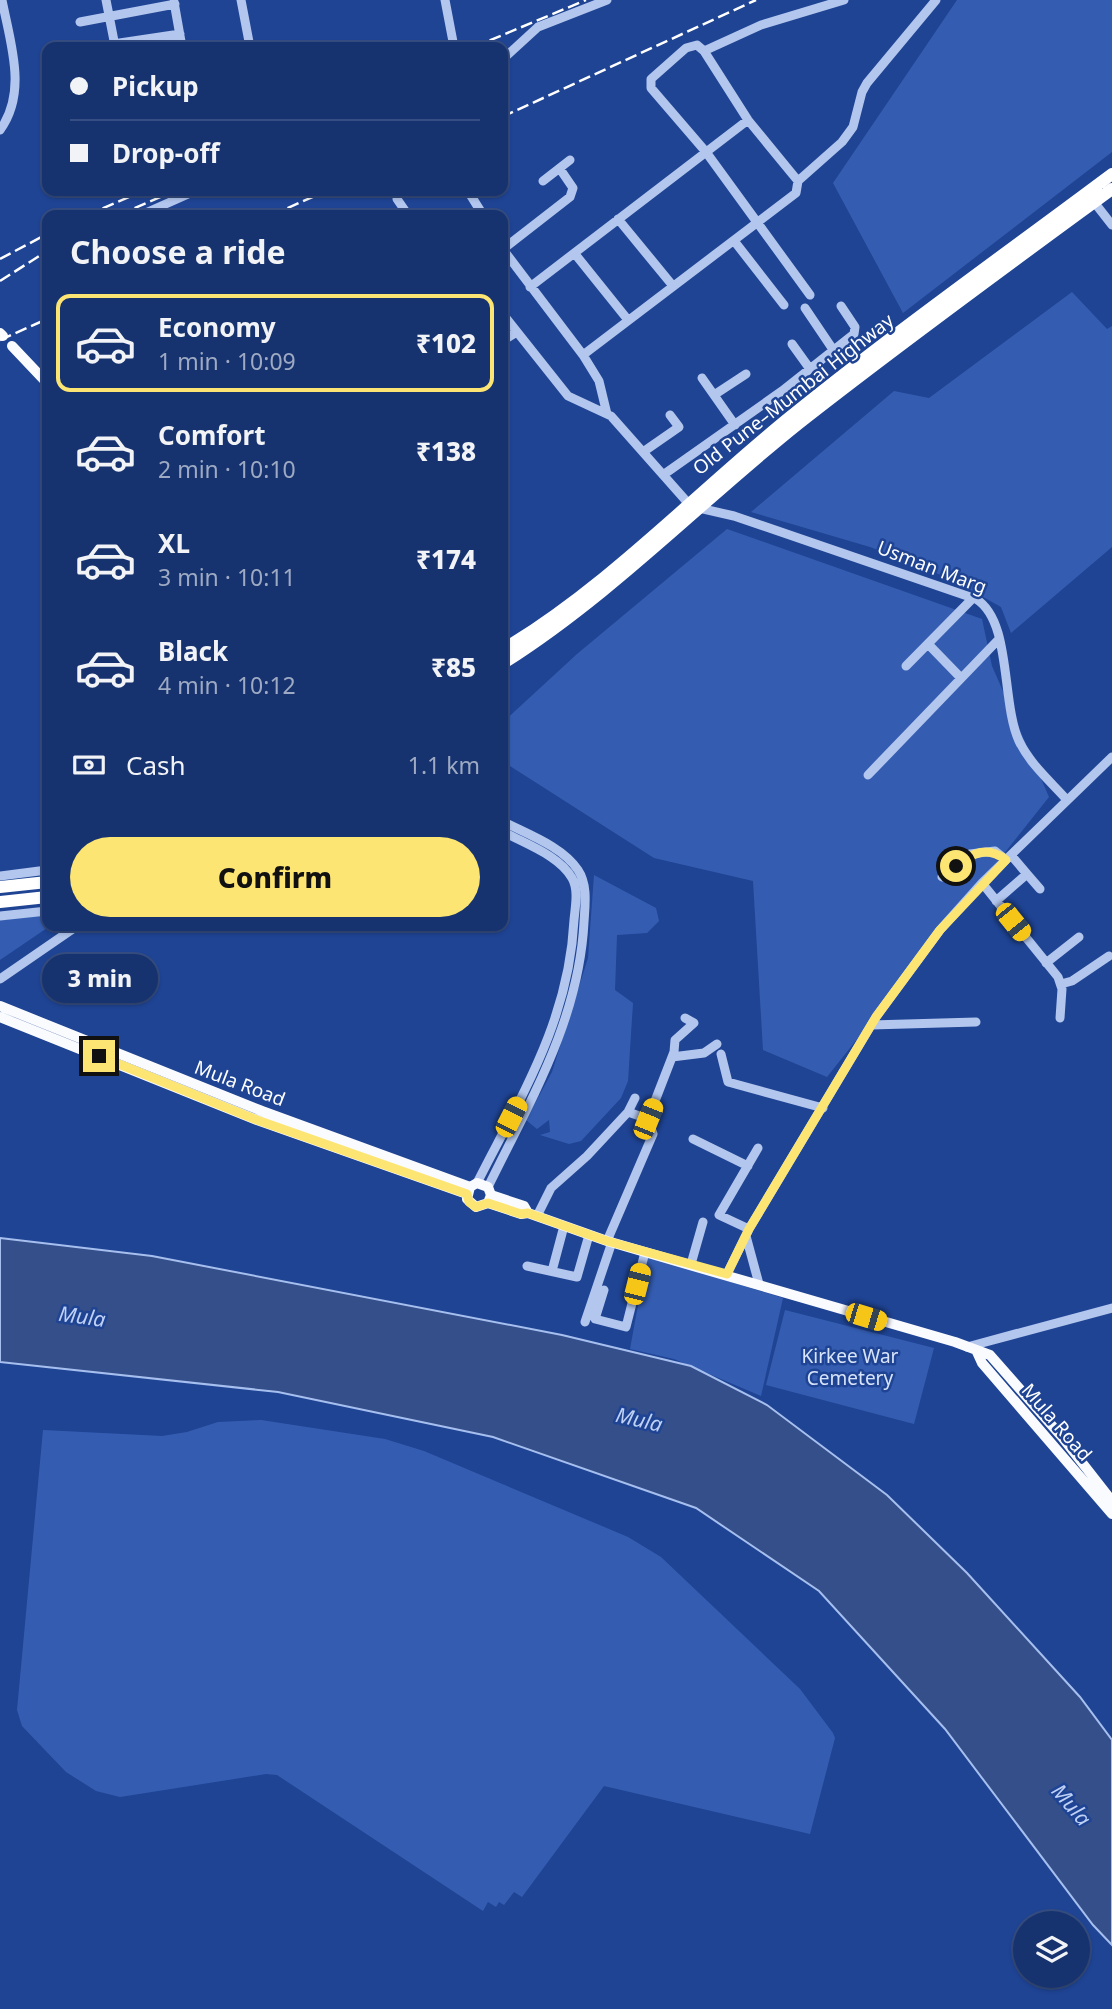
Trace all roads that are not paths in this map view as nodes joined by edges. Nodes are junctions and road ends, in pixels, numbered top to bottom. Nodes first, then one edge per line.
1 (2, 0) edge
2 (106, 0) edge
3 (241, 0) edge
4 (444, 0) edge
5 (575, 0) edge
6 (607, 0) edge
7 (844, 0) edge
8 (936, 0) edge
9 (175, 2) edge
10 (578, 11) junction
11 (109, 17) junction
12 (79, 22) dead end
13 (180, 34) junction
14 (113, 42) edge
15 (132, 42) edge
16 (182, 42) edge
17 (249, 42) edge
18 (453, 42) edge
19 (705, 51) junction
20 (508, 55) edge
21 (748, 120) junction
22 (0, 130) edge
23 (706, 152) junction
24 (570, 160) dead end
25 (560, 169) junction
26 (1112, 174) edge
27 (543, 181) dead end
28 (798, 181) junction
29 (1112, 189) edge
30 (184, 196) edge
31 (397, 199) dead end
32 (1094, 202) junction
33 (152, 210) edge
34 (405, 210) edge
35 (618, 219) junction
36 (756, 224) junction
37 (1112, 225) edge
38 (735, 242) junction
39 (508, 245) edge
40 (575, 254) junction
41 (508, 256) edge
42 (673, 286) junction
43 (530, 287) junction
44 (810, 295) dead end
45 (785, 304) dead end
46 (841, 306) dead end
47 (804, 308) dead end
48 (628, 320) junction
49 (508, 321) edge
50 (517, 332) junction
51 (508, 337) edge
52 (792, 344) dead end
53 (12, 346) dead end
54 (834, 351) junction
55 (583, 355) junction
56 (810, 369) junction
57 (746, 374) dead end
58 (42, 378) edge
59 (702, 378) dead end
60 (714, 395) junction
61 (607, 414) junction
62 (670, 415) dead end
63 (734, 425) junction
64 (643, 452) junction
65 (663, 475) junction
66 (694, 506) junction
67 (973, 598) junction
68 (999, 639) junction
69 (928, 643) junction
70 (508, 646) edge
71 (508, 660) edge
72 (906, 666) dead end
73 (961, 678) junction
74 (1112, 757) edge
75 (867, 775) dead end
76 (1067, 800) junction
77 (508, 824) edge
78 (508, 834) edge
79 (1008, 858) junction
80 (42, 871) edge
81 (1027, 874) junction
82 (0, 876) edge
83 (942, 877) dead end
84 (42, 883) edge
85 (982, 884) junction
86 (0, 887) edge
87 (1040, 889) dead end
88 (42, 898) edge
89 (996, 901) junction
90 (0, 902) edge
91 (42, 912) edge
92 (0, 916) edge
93 (70, 931) edge
94 (1079, 937) dead end
95 (1109, 956) dead end
96 (1046, 963) junction
97 (0, 979) edge
98 (1062, 984) junction
99 (0, 1006) edge
100 (0, 1017) edge
101 (685, 1018) dead end
102 (1060, 1018) dead end
103 (976, 1022) dead end
104 (871, 1025) junction
105 (717, 1044) dead end
106 (721, 1054) dead end
107 (672, 1057) junction
108 (635, 1098) dead end
109 (822, 1108) junction
110 (628, 1112) junction
111 (648, 1119) junction
112 (693, 1139) dead end
113 (758, 1148) dead end
114 (748, 1166) junction
115 (480, 1191) junction
116 (533, 1215) junction
117 (703, 1222) dead end
118 (564, 1226) junction
119 (747, 1233) junction
120 (590, 1235) junction
121 (610, 1242) junction
122 (645, 1252) junction
123 (691, 1264) junction
124 (527, 1266) dead end
125 (552, 1271) junction
126 (727, 1274) junction
127 (759, 1284) junction
128 (604, 1290) dead end
129 (1112, 1308) edge
130 (585, 1322) dead end
131 (972, 1349) junction
132 (1084, 1472) junction
133 (1112, 1501) edge
134 (1112, 1514) edge

1 - 22 street
2 - 11 street
3 - 17 street
4 - 18 street
5 - 10 street
6 - 10 street
7 - 19 street
8 - 28 street
9 - 11 street
9 - 13 street
10 - 20 street
11 - 12 street
11 - 14 street
13 - 15 street
13 - 16 street
19 - 21 street
19 - 23 street
21 - 23 street
21 - 28 street
23 - 35 street
23 - 36 street
24 - 25 street
25 - 27 street
25 - 39 street
26 - 66 highway, Old Pune–Mumbai Highway
28 - 36 street
29 - 32 highway, Old Pune–Mumbai Highway
30 - 33 street
31 - 34 street
32 - 37 street
32 - 66 highway, Old Pune–Mumbai Highway
35 - 40 street
35 - 42 street
36 - 38 street
36 - 44 street
38 - 42 street
38 - 45 street
40 - 43 street
40 - 48 street
41 - 43 street
42 - 48 street
43 - 55 street
46 - 54 street
47 - 54 street
48 - 55 street
49 - 50 street
50 - 51 street
50 - 61 street
52 - 56 street
53 - 58 main road
54 - 56 street
55 - 61 street
56 - 63 street
57 - 60 street
59 - 60 street
60 - 63 street
61 - 64 street
62 - 64 street
63 - 65 street
64 - 65 street
65 - 66 street
66 - 67 street, Usman Marg
66 - 70 highway, Old Pune–Mumbai Highway
66 - 71 highway, Old Pune–Mumbai Highway
67 - 68 street, Usman Marg
67 - 69 street
68 - 73 street
68 - 76 street, Usman Marg
69 - 72 street
69 - 73 street
73 - 75 street
74 - 76 street
76 - 79 street
77 - 115 street
78 - 115 street
79 - 81 street
79 - 83 street
79 - 85 street
80 - 82 street
81 - 87 street
81 - 89 street
84 - 86 highway
85 - 89 street
85 - 104 street
88 - 90 highway
89 - 96 street
91 - 92 street
93 - 97 street
94 - 96 street
95 - 98 street
96 - 98 street
98 - 102 street
99 - 115 main road, Mula Road
100 - 115 main road
101 - 107 street
103 - 104 street
104 - 109 street
105 - 107 street
106 - 109 street
107 - 111 street
108 - 110 street
109 - 119 street
110 - 111 street
110 - 116 street
111 - 121 street
112 - 114 street
113 - 114 street
114 - 119 street
115 - 116 main road, Mula Road
116 - 118 main road, Mula Road
117 - 123 street
118 - 120 main road, Mula Road
118 - 125 street
119 - 126 street
119 - 127 street
120 - 121 main road, Mula Road
120 - 125 street
121 - 122 main road, Mula Road
121 - 130 street
122 - 123 main road, Mula Road
122 - 128 street
123 - 126 main road, Mula Road
124 - 125 street
126 - 127 main road, Mula Road
127 - 131 main road, Mula Road
129 - 131 street
131 - 132 main road, Mula Road
132 - 133 main road, Mula Road
132 - 134 main road, Mula Road

